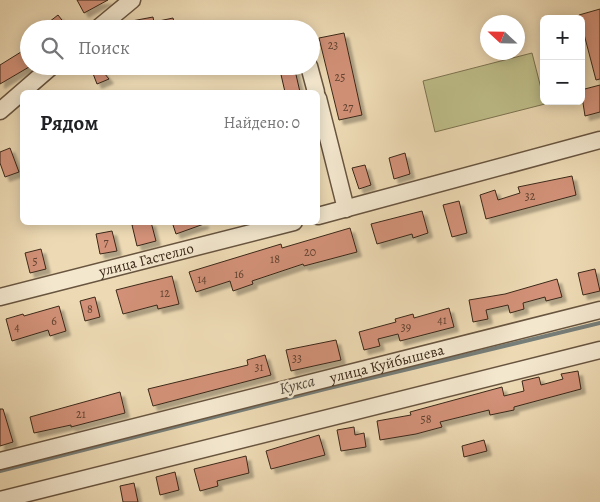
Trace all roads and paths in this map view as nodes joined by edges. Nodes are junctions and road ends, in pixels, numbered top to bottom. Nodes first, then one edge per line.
1 (132, 0) edge
2 (108, 20) edge
3 (42, 75) edge
4 (311, 75) edge
5 (24, 90) edge
6 (315, 90) edge
7 (20, 94) edge
8 (320, 106) edge
9 (0, 111) edge
10 (600, 140) edge
11 (346, 209) junction
12 (320, 216) edge
13 (282, 225) edge
14 (0, 297) edge
15 (600, 310) edge
16 (600, 350) edge
17 (0, 461) edge
18 (0, 500) edge

1 - 2 street
3 - 5 street
4 - 6 street
7 - 9 street
8 - 11 street
10 - 11 street
11 - 12 street
13 - 14 street, улица Гастелло
15 - 17 street, улица Куйбышева
16 - 18 street

